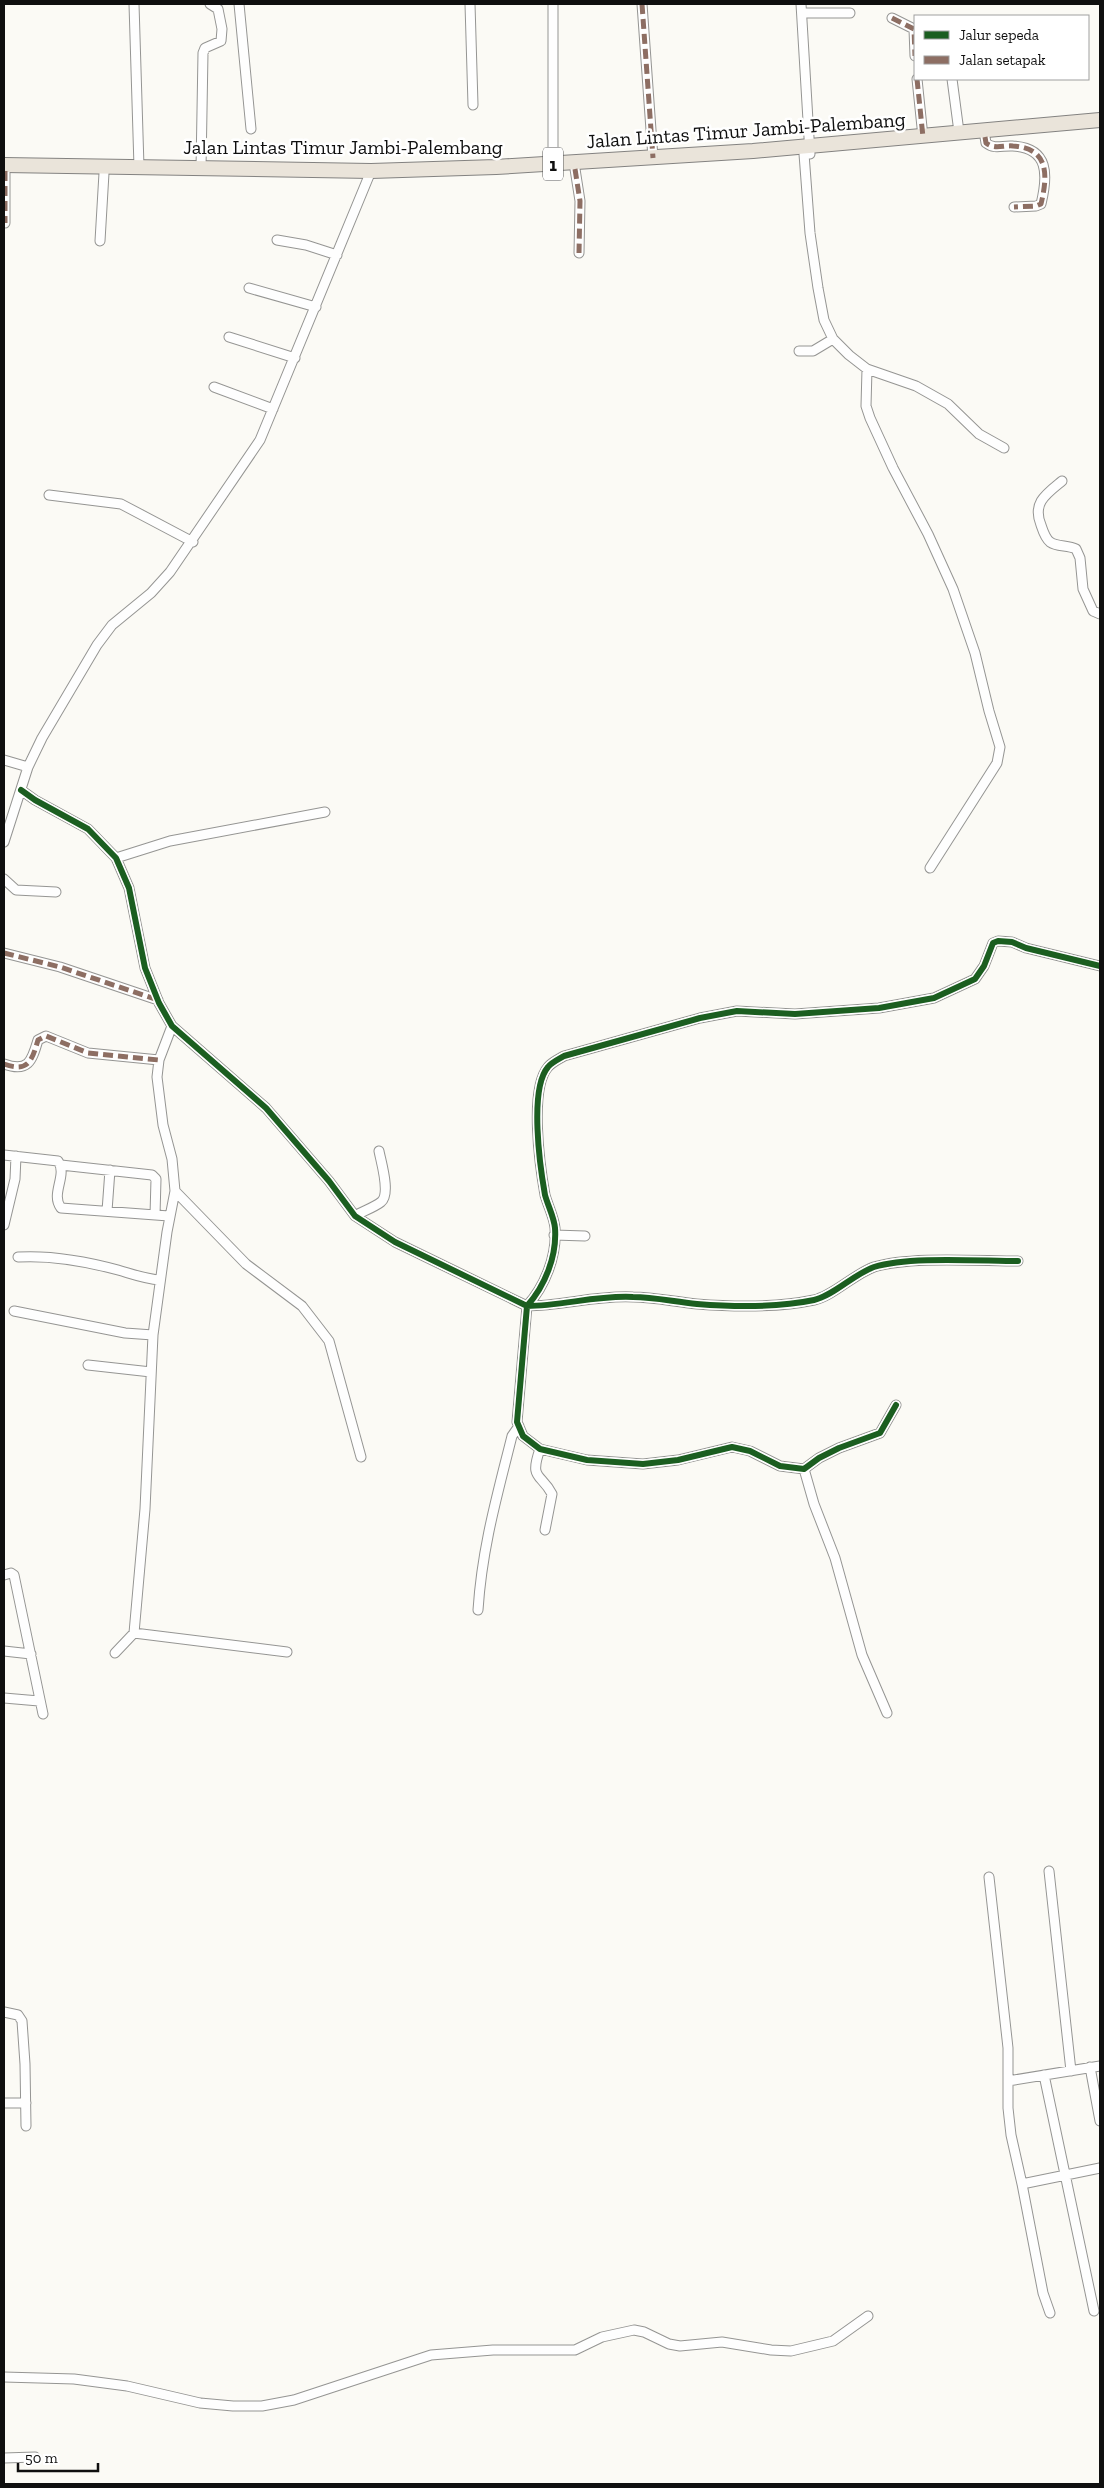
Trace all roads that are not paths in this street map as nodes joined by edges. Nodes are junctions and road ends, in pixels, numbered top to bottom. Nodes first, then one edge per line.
1 (134, 4) edge
2 (210, 4) edge
3 (239, 4) edge
4 (470, 4) edge
5 (553, 4) edge
6 (642, 4) edge
7 (801, 8) edge
8 (850, 13) dead end
9 (892, 18) dead end
10 (914, 29) edge
11 (917, 80) edge
12 (952, 80) edge
13 (473, 104) dead end
14 (1100, 121) edge
15 (251, 129) dead end
16 (959, 132) junction
17 (923, 137) junction
18 (985, 137) junction
19 (808, 151) junction
20 (653, 158) junction
21 (553, 164) junction
22 (138, 167) junction
23 (201, 168) junction
24 (4, 169) edge
25 (575, 170) junction
26 (104, 173) junction
27 (370, 174) junction
28 (1014, 207) dead end
29 (6, 222) dead end
30 (277, 240) dead end
31 (100, 241) dead end
32 (579, 253) dead end
33 (336, 255) junction
34 (249, 288) dead end
35 (316, 307) junction
36 (229, 337) dead end
37 (834, 339) junction
38 (799, 351) dead end
39 (294, 358) junction
40 (866, 373) junction
41 (214, 387) dead end
42 (273, 410) junction
43 (1004, 448) dead end
44 (1062, 481) dead end
45 (49, 496) dead end
46 (193, 542) junction
47 (1100, 614) edge
48 (4, 760) edge
49 (28, 767) junction
50 (21, 790) junction
51 (325, 812) dead end
52 (4, 842) edge
53 (116, 858) junction
54 (930, 868) dead end
55 (4, 879) edge
56 (56, 892) dead end
57 (4, 953) edge
58 (1100, 966) edge
59 (158, 1000) junction
60 (172, 1026) junction
61 (159, 1060) junction
62 (4, 1064) edge
63 (379, 1151) dead end
64 (4, 1155) edge
65 (16, 1156) junction
66 (61, 1165) junction
67 (110, 1170) junction
68 (175, 1191) junction
69 (12, 1195) junction
70 (4, 1207) edge
71 (107, 1211) junction
72 (155, 1215) junction
73 (169, 1216) junction
74 (355, 1216) junction
75 (4, 1225) edge
76 (554, 1234) junction
77 (585, 1236) dead end
78 (18, 1257) dead end
79 (1018, 1261) dead end
80 (160, 1280) junction
81 (527, 1306) junction
82 (14, 1311) dead end
83 (153, 1335) junction
84 (88, 1366) dead end
85 (152, 1372) junction
86 (896, 1405) dead end
87 (519, 1426) junction
88 (540, 1449) junction
89 (361, 1456) dead end
90 (804, 1469) junction
91 (545, 1530) dead end
92 (4, 1576) edge
93 (478, 1610) dead end
94 (134, 1632) junction
95 (4, 1651) edge
96 (287, 1652) dead end
97 (115, 1653) dead end
98 (31, 1654) junction
99 (4, 1698) edge
100 (38, 1701) junction
101 (888, 1712) dead end
102 (42, 1714) dead end
103 (1049, 1871) dead end
104 (989, 1877) dead end
105 (4, 2012) edge
106 (1100, 2066) edge
107 (1090, 2067) junction
108 (1071, 2071) junction
109 (1044, 2075) junction
110 (1008, 2081) junction
111 (4, 2103) edge
112 (26, 2103) junction
113 (1100, 2121) edge
114 (26, 2126) dead end
115 (1100, 2168) edge
116 (1067, 2174) junction
117 (1022, 2184) junction
118 (1094, 2311) dead end
119 (1050, 2313) dead end
120 (868, 2316) dead end
121 (4, 2377) edge
122 (35, 2457) dead end
123 (4, 2458) edge

1 - 22 street
2 - 23 street
3 - 15 street
4 - 13 street
5 - 21 street
6 - 20 street
7 - 8 street
7 - 19 street
9 - 10 street
11 - 17 street
12 - 16 street
14 - 16 highway, Jalan Lintas Timur Jambi-Palembang / 1
14 - 18 highway, Jalan Lintas Timur Jambi-Palembang / 1
16 - 17 highway, Jalan Lintas Timur Jambi-Palembang / 1
17 - 19 highway, Jalan Lintas Timur Jambi-Palembang / 1
18 - 19 highway, Jalan Lintas Timur Jambi-Palembang / 1
18 - 28 street
19 - 20 highway, Jalan Lintas Timur Jambi-Palembang / 1
19 - 25 highway, Jalan Lintas Timur Jambi-Palembang / 1
19 - 37 street
20 - 21 highway, Jalan Lintas Timur Jambi-Palembang / 1
21 - 27 highway, Jalan Lintas Timur Jambi-Palembang / 1
22 - 23 highway, Jalan Lintas Timur Jambi-Palembang / 1
22 - 24 highway, Jalan Lintas Timur Jambi-Palembang / 1
23 - 27 highway, Jalan Lintas Timur Jambi-Palembang / 1
24 - 26 highway, Jalan Lintas Timur Jambi-Palembang / 1
24 - 29 street
25 - 27 highway, Jalan Lintas Timur Jambi-Palembang / 1
25 - 32 street
26 - 27 highway, Jalan Lintas Timur Jambi-Palembang / 1
26 - 31 street
27 - 33 street
30 - 33 street
33 - 35 street
34 - 35 street
35 - 39 street
36 - 39 street
37 - 38 street
37 - 40 street
39 - 42 street
40 - 43 street
40 - 54 street
41 - 42 street
42 - 46 street
44 - 47 street
45 - 46 street
46 - 49 street
48 - 49 street
49 - 50 street
50 - 52 street
50 - 53 street
51 - 53 street
53 - 59 street
55 - 56 street
57 - 59 street
58 - 76 street
59 - 60 street
60 - 61 street
60 - 74 street
61 - 62 street
61 - 68 street
63 - 74 street
64 - 65 street
65 - 66 street
65 - 69 street
66 - 67 street
66 - 71 street
67 - 71 street
67 - 72 street
68 - 73 street
68 - 89 street
69 - 70 street
69 - 75 street
71 - 72 street
72 - 73 street
73 - 80 street
74 - 81 street
76 - 77 street
76 - 81 street
78 - 80 street
79 - 81 street
80 - 83 street
81 - 87 street
82 - 83 street
83 - 85 street
84 - 85 street
85 - 94 street
86 - 90 street
87 - 88 street
87 - 93 street
88 - 90 street
88 - 91 street
90 - 101 street
92 - 98 street
94 - 96 street
94 - 97 street
95 - 98 street
98 - 100 street
99 - 100 street
100 - 102 street
103 - 108 street
104 - 110 street
105 - 112 street
106 - 107 street
107 - 108 street
107 - 113 street
108 - 109 street
109 - 110 street
109 - 116 street
110 - 117 street
111 - 112 street
112 - 114 street
115 - 116 street
116 - 117 street
116 - 118 street
117 - 119 street
120 - 121 street
122 - 123 street

